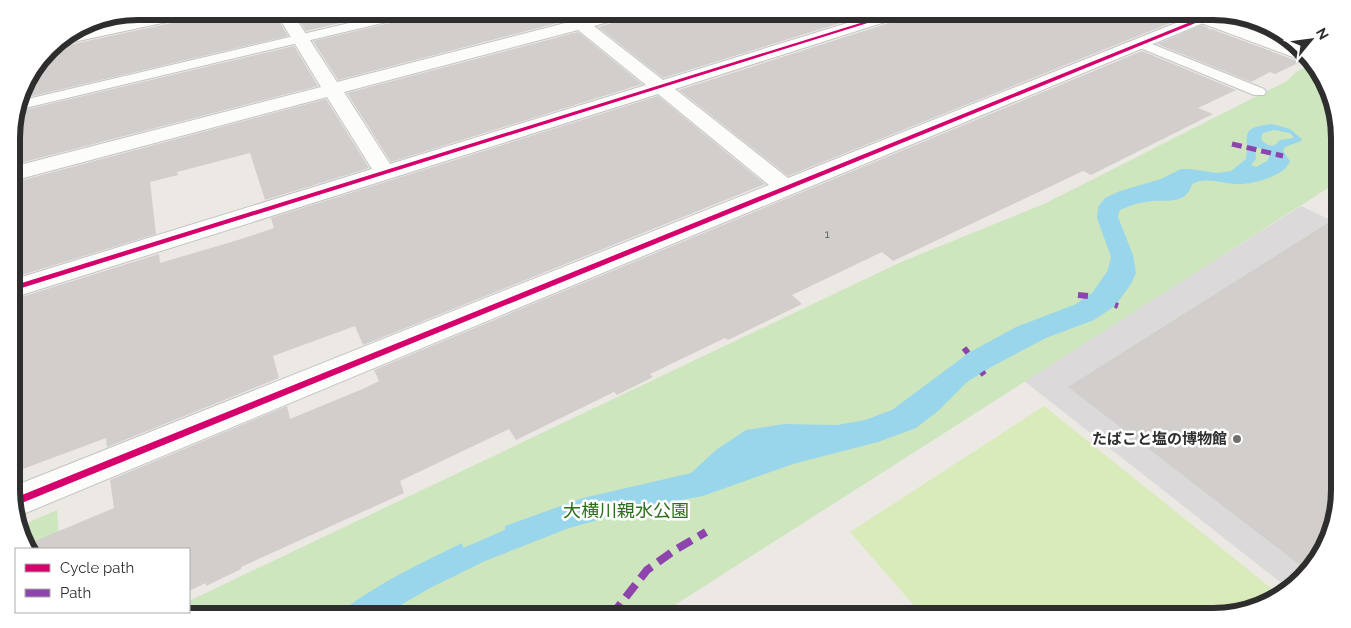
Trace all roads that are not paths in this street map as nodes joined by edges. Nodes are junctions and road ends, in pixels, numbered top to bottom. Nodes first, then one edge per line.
1 (153, 20) edge
2 (289, 20) edge
3 (378, 20) edge
4 (576, 20) edge
5 (596, 20) edge
6 (854, 20) edge
7 (1189, 20) edge
8 (1217, 20) edge
9 (581, 24) junction
10 (80, 36) edge
11 (301, 38) junction
12 (1142, 44) junction
13 (1286, 48) edge
14 (660, 87) junction
15 (332, 90) junction
16 (1260, 92) dead end
17 (25, 104) edge
18 (20, 172) edge
19 (385, 173) junction
20 (787, 188) junction
21 (20, 287) edge
22 (21, 500) edge

1 - 10 street
2 - 11 street
3 - 11 lane
4 - 9 street
5 - 9 street
6 - 14 street
7 - 12 street
8 - 13 street
9 - 14 street
9 - 15 street
11 - 15 street
11 - 17 lane
12 - 16 lane
12 - 20 street
14 - 19 street
14 - 20 street
15 - 18 street
15 - 19 street
19 - 21 street
20 - 22 street

